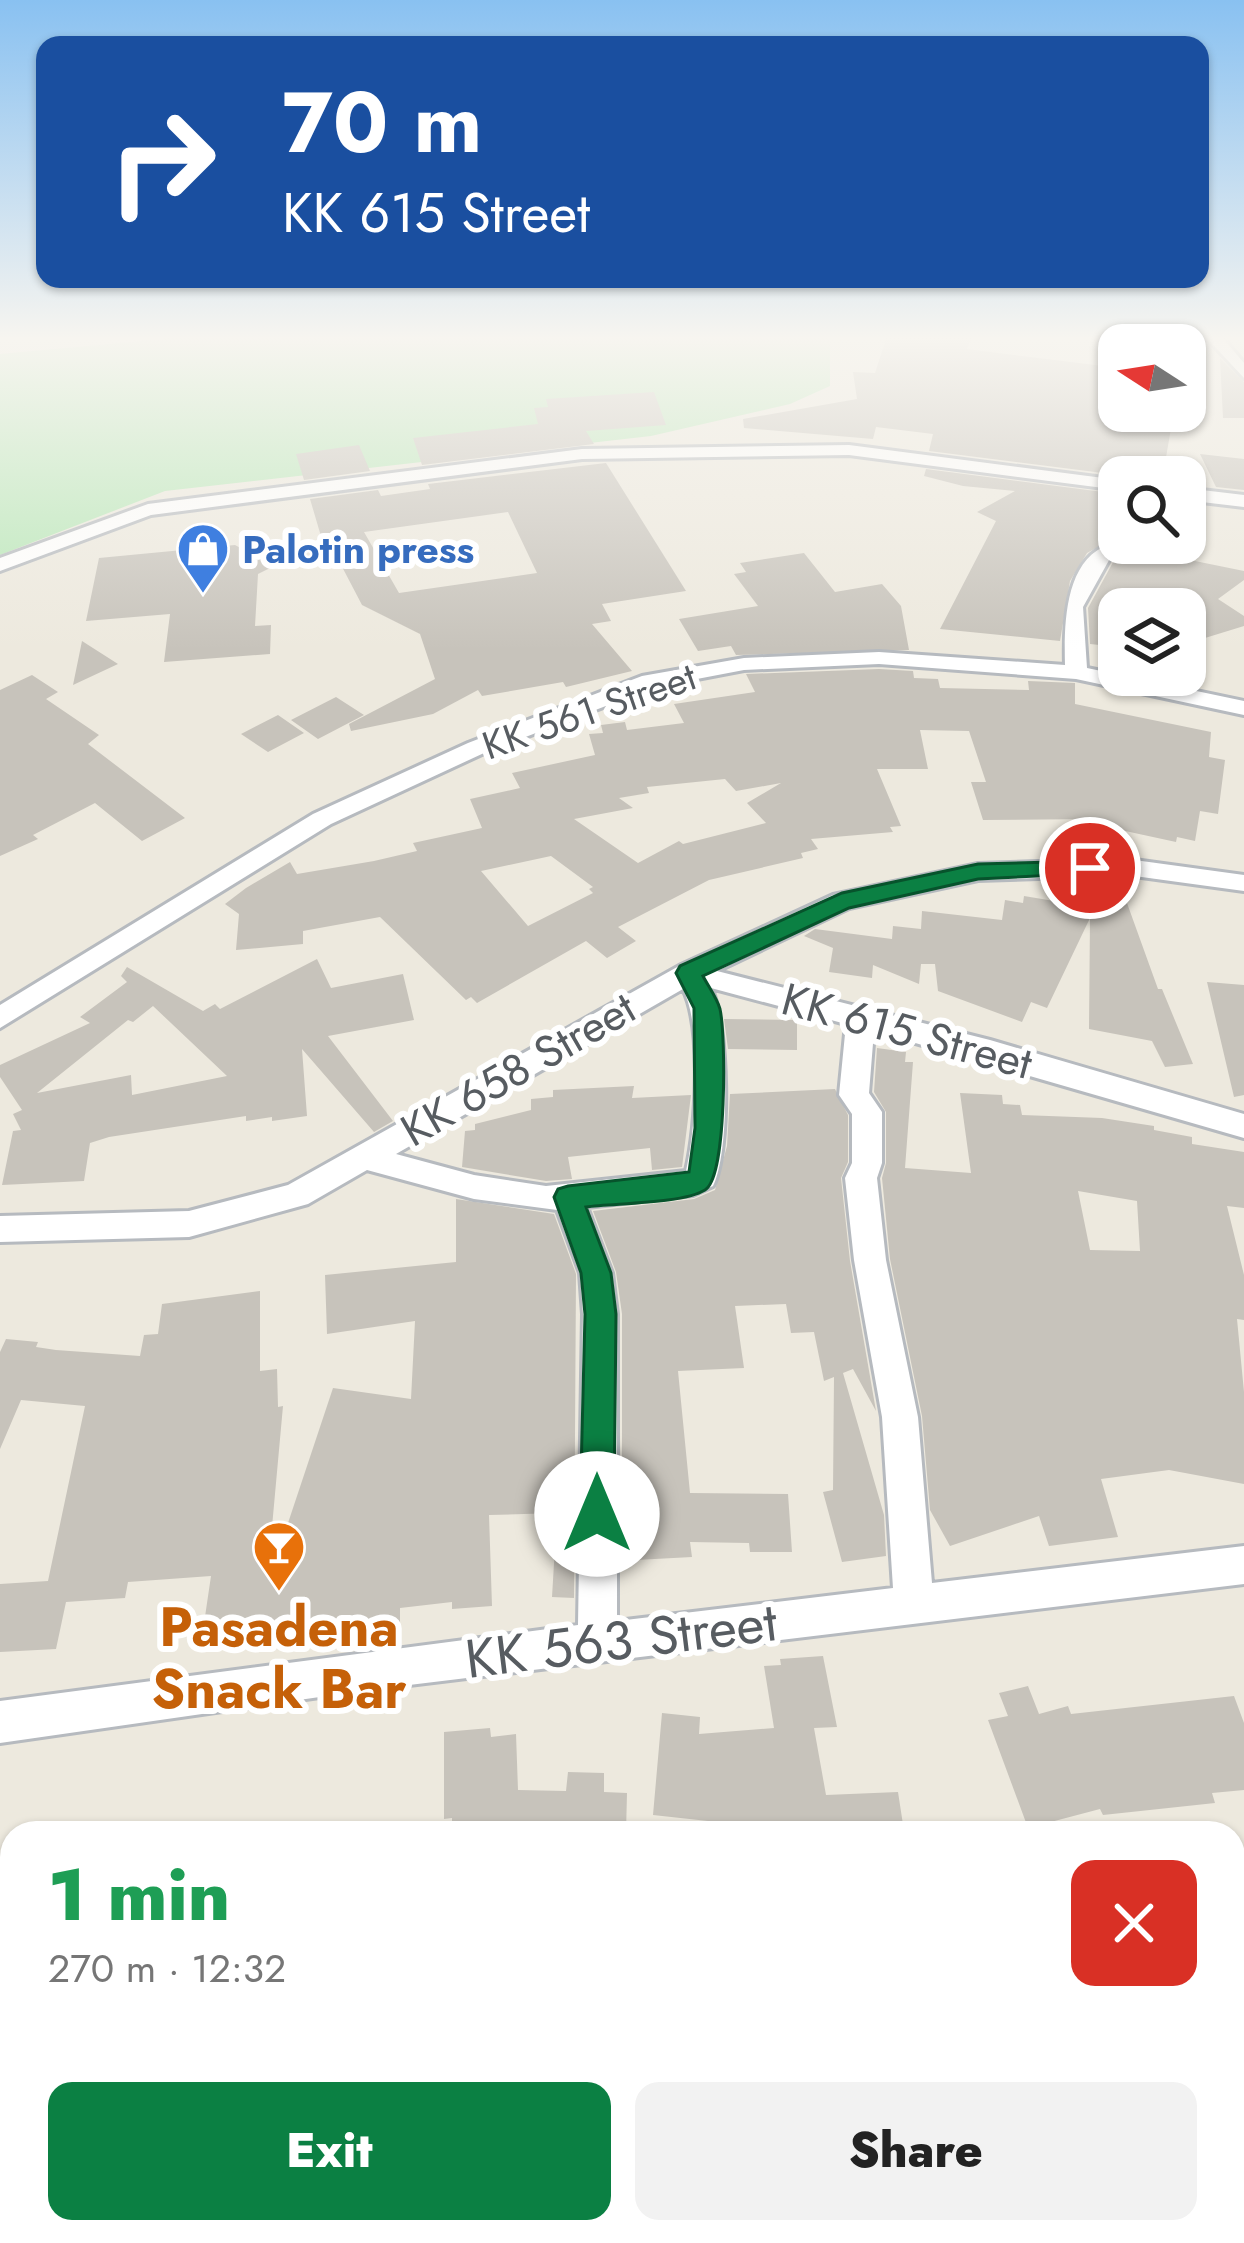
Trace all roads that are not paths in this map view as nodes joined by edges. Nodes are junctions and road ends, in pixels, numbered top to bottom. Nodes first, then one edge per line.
1 (1098, 482) edge
2 (1206, 497) edge
3 (1244, 502) edge
4 (1098, 562) edge
5 (0, 566) edge
6 (1076, 672) junction
7 (1244, 708) edge
8 (1243, 875) edge
9 (688, 973) junction
10 (0, 1018) edge
11 (861, 1018) junction
12 (1244, 1126) edge
13 (363, 1157) junction
14 (568, 1197) junction
15 (0, 1228) edge
16 (1244, 1565) edge
17 (914, 1604) junction
18 (597, 1642) junction
19 (0, 1722) edge

1 - 5 street
2 - 3 street
4 - 6 street
6 - 7 street, KK 561 Street
6 - 10 street, KK 561 Street
8 - 9 street, KK 658 Street
9 - 11 street, KK 615 Street
9 - 13 street, KK 658 Street
9 - 14 street
11 - 12 street, KK 615 Street
11 - 17 street
13 - 14 street
13 - 15 street, KK 658 Street
14 - 18 street
16 - 17 street, KK 563 Street
17 - 18 street, KK 563 Street
18 - 19 street, KK 563 Street

